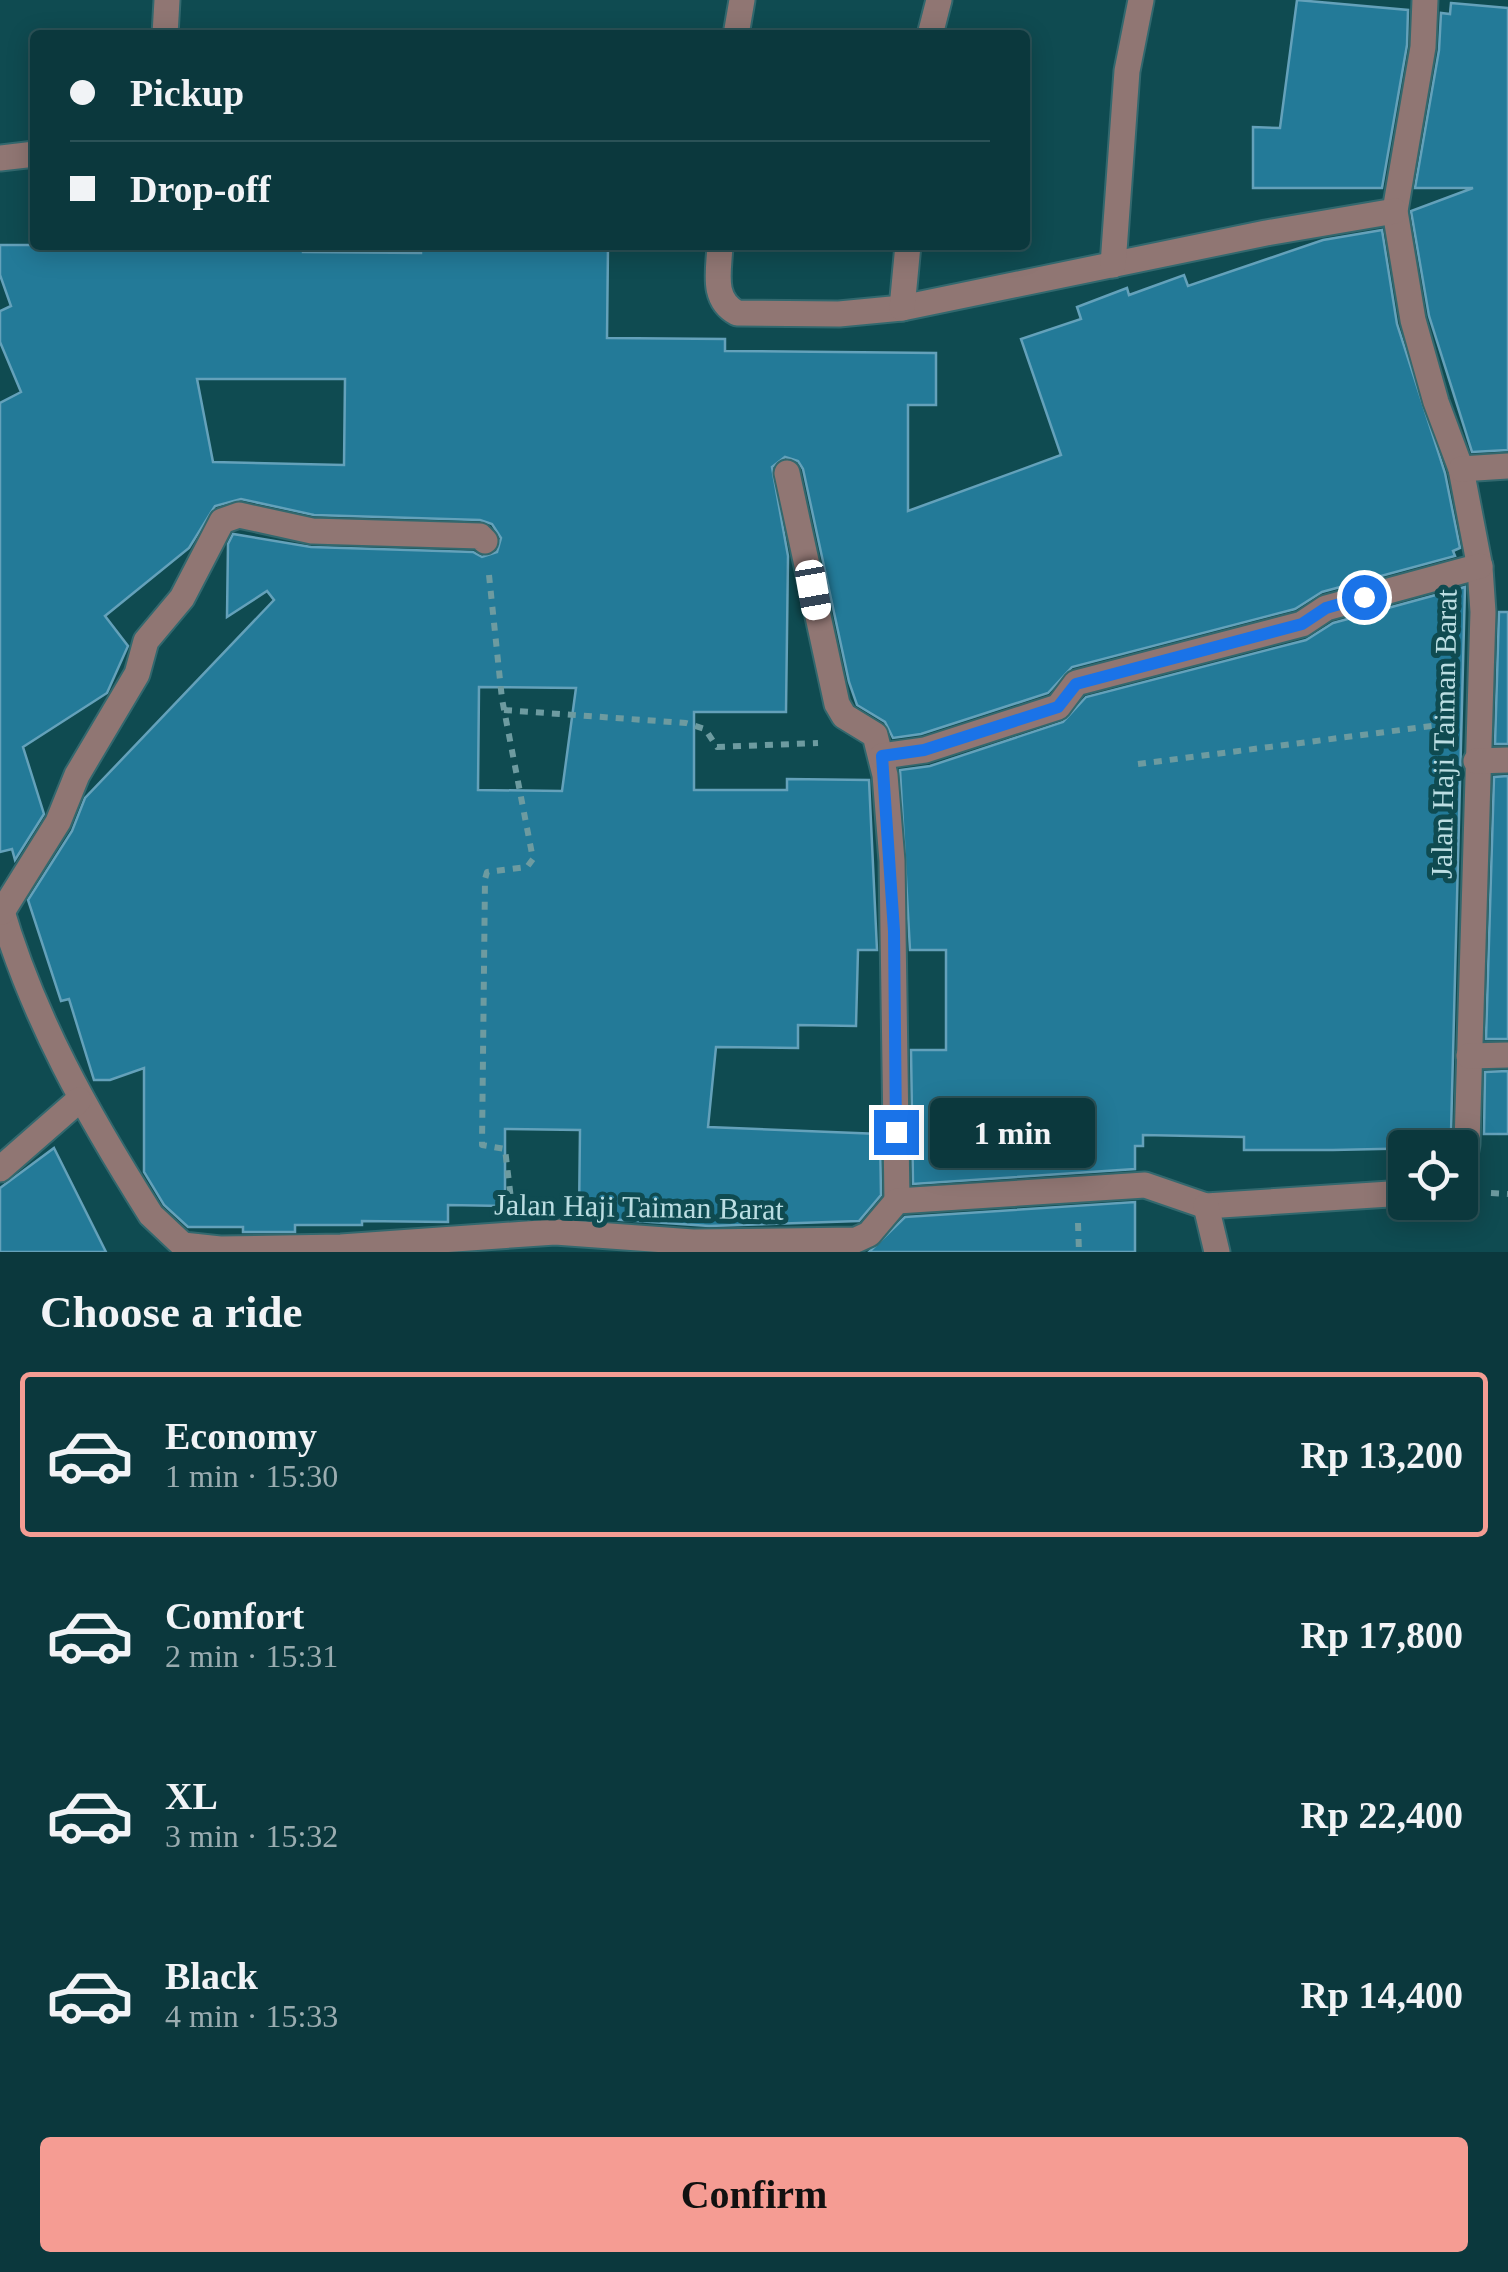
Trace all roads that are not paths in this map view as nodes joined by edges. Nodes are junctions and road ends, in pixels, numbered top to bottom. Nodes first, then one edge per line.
1 (167, 0) edge
2 (742, 0) edge
3 (939, 0) edge
4 (1141, 0) edge
5 (1426, 0) edge
6 (165, 30) edge
7 (737, 30) edge
8 (931, 30) edge
9 (30, 155) edge
10 (0, 158) edge
11 (1394, 212) junction
12 (720, 250) edge
13 (908, 250) edge
14 (1113, 265) junction
15 (902, 308) junction
16 (1508, 466) edge
17 (1462, 469) junction
18 (787, 473) dead end
19 (485, 542) road end
20 (1480, 566) junction
21 (881, 750) junction
22 (1508, 760) edge
23 (1476, 761) junction
24 (1, 909) edge
25 (1508, 1055) edge
26 (1469, 1056) junction
27 (79, 1100) junction
28 (1467, 1130) edge
29 (0, 1169) edge
30 (1388, 1194) edge
31 (897, 1201) junction
32 (1206, 1206) junction
33 (694, 1247) edge
34 (341, 1250) edge
35 (1217, 1252) edge

1 - 6 street
2 - 7 street
3 - 8 street
4 - 14 street
5 - 11 street, Jalan Haji Taiman Barat
9 - 10 street
11 - 14 street
11 - 17 street, Jalan Haji Taiman Barat
12 - 15 street
13 - 15 street
14 - 15 street
16 - 17 street
17 - 20 street, Jalan Haji Taiman Barat
18 - 21 street
19 - 24 street
20 - 21 street
20 - 23 street, Jalan Haji Taiman Barat
21 - 31 street
22 - 23 street
23 - 26 street, Jalan Haji Taiman Barat
24 - 27 street, Jalan Haji Taiman Barat
25 - 26 street
26 - 28 street, Jalan Haji Taiman Barat
27 - 29 street
27 - 34 street, Jalan Haji Taiman Barat
30 - 32 street
31 - 32 street
31 - 33 street, Jalan Haji Taiman Barat
32 - 35 street
33 - 34 street, Jalan Haji Taiman Barat

